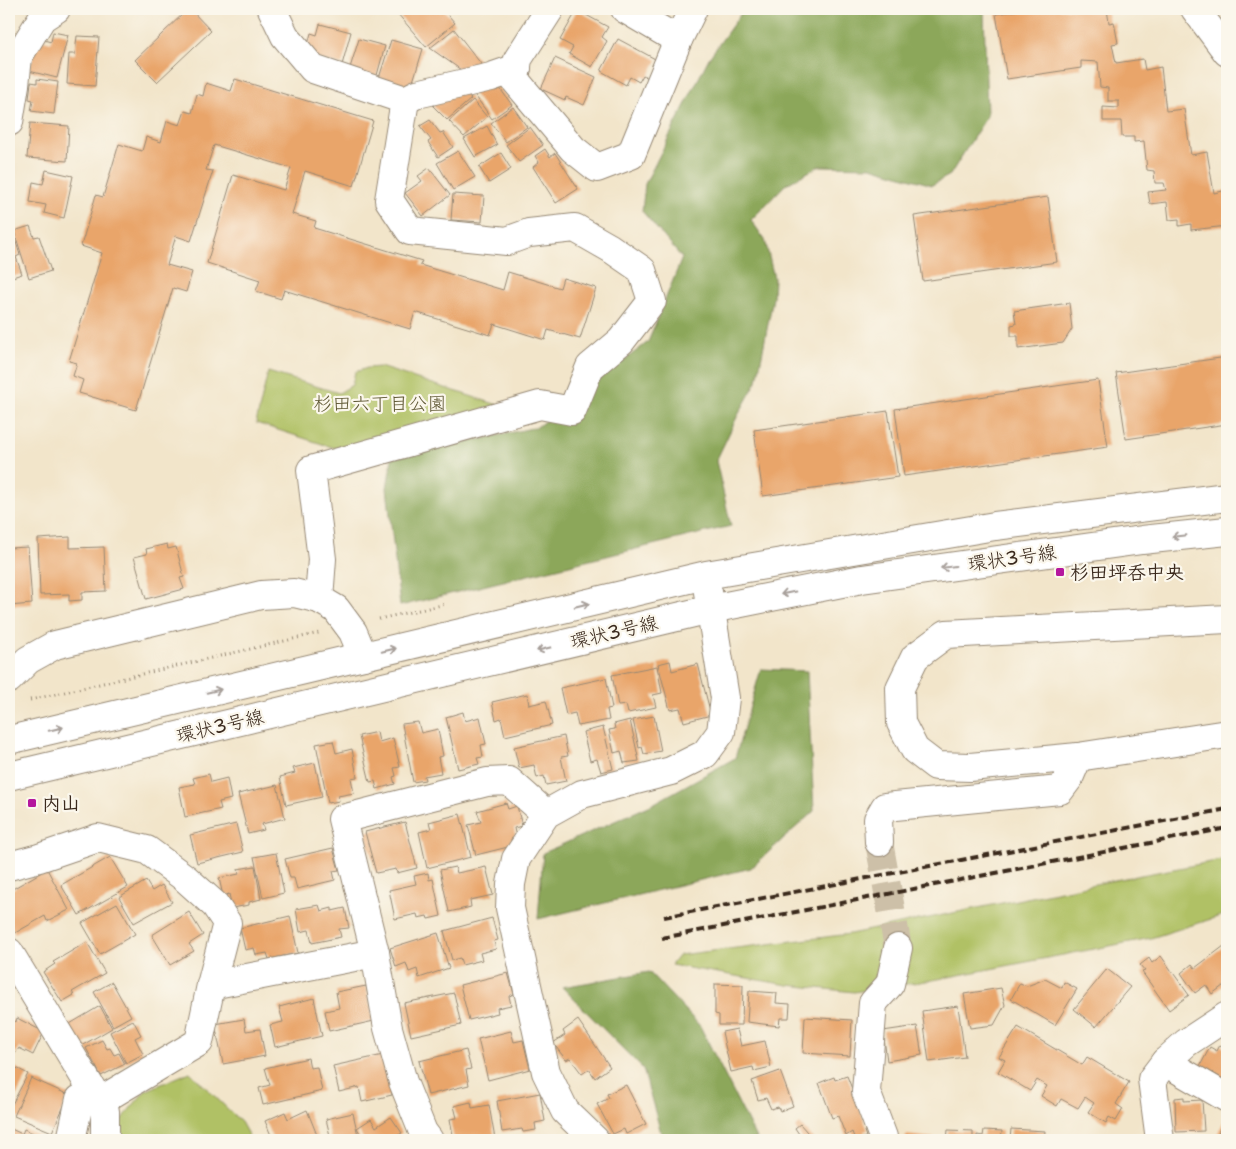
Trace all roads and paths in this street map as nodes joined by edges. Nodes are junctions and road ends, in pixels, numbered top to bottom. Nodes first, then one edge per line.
1 (56, 9) edge
2 (272, 9) edge
3 (550, 9) edge
4 (625, 9) edge
5 (693, 9) edge
6 (1195, 9) edge
7 (678, 40) junction
8 (1227, 52) edge
9 (516, 68) junction
10 (405, 100) junction
11 (9, 122) edge
12 (1227, 497) edge
13 (1227, 531) edge
14 (706, 576) junction
15 (307, 596) junction
16 (711, 609) junction
17 (1227, 619) edge
18 (363, 656) junction
19 (9, 678) edge
20 (1227, 734) edge
21 (9, 740) edge
22 (1078, 757) junction
23 (9, 776) edge
24 (546, 814) junction
25 (879, 842) tunnel mouth
26 (9, 866) edge
27 (898, 948) tunnel mouth
28 (374, 953) junction
29 (11, 964) edge
30 (211, 985) junction
31 (1227, 1016) edge
32 (1165, 1062) junction
33 (1227, 1098) edge
34 (100, 1101) junction
35 (71, 1140) edge
36 (105, 1140) edge
37 (429, 1140) edge
38 (595, 1140) edge
39 (883, 1140) edge
40 (1160, 1140) edge

1 - 11 street
2 - 10 street
3 - 9 street
4 - 7 street
5 - 7 street
6 - 8 street
7 - 9 street
9 - 10 street
10 - 15 street
12 - 14 street, 環状3号線
13 -> 16 street, 環状3号線
14 - 16 street
18 -> 14 street, 環状3号線
15 - 18 street
15 - 19 street
16 -> 23 street, 環状3号線
16 - 24 street
17 - 22 street
21 -> 18 street, 環状3号線
20 - 22 street
22 - 25 street
24 - 28 street
24 - 38 street
26 - 30 street
27 - 39 street
28 - 30 street
28 - 37 street
29 - 34 street
30 - 34 street
31 - 32 street
32 - 33 street
32 - 40 street
34 - 35 street
34 - 36 street

